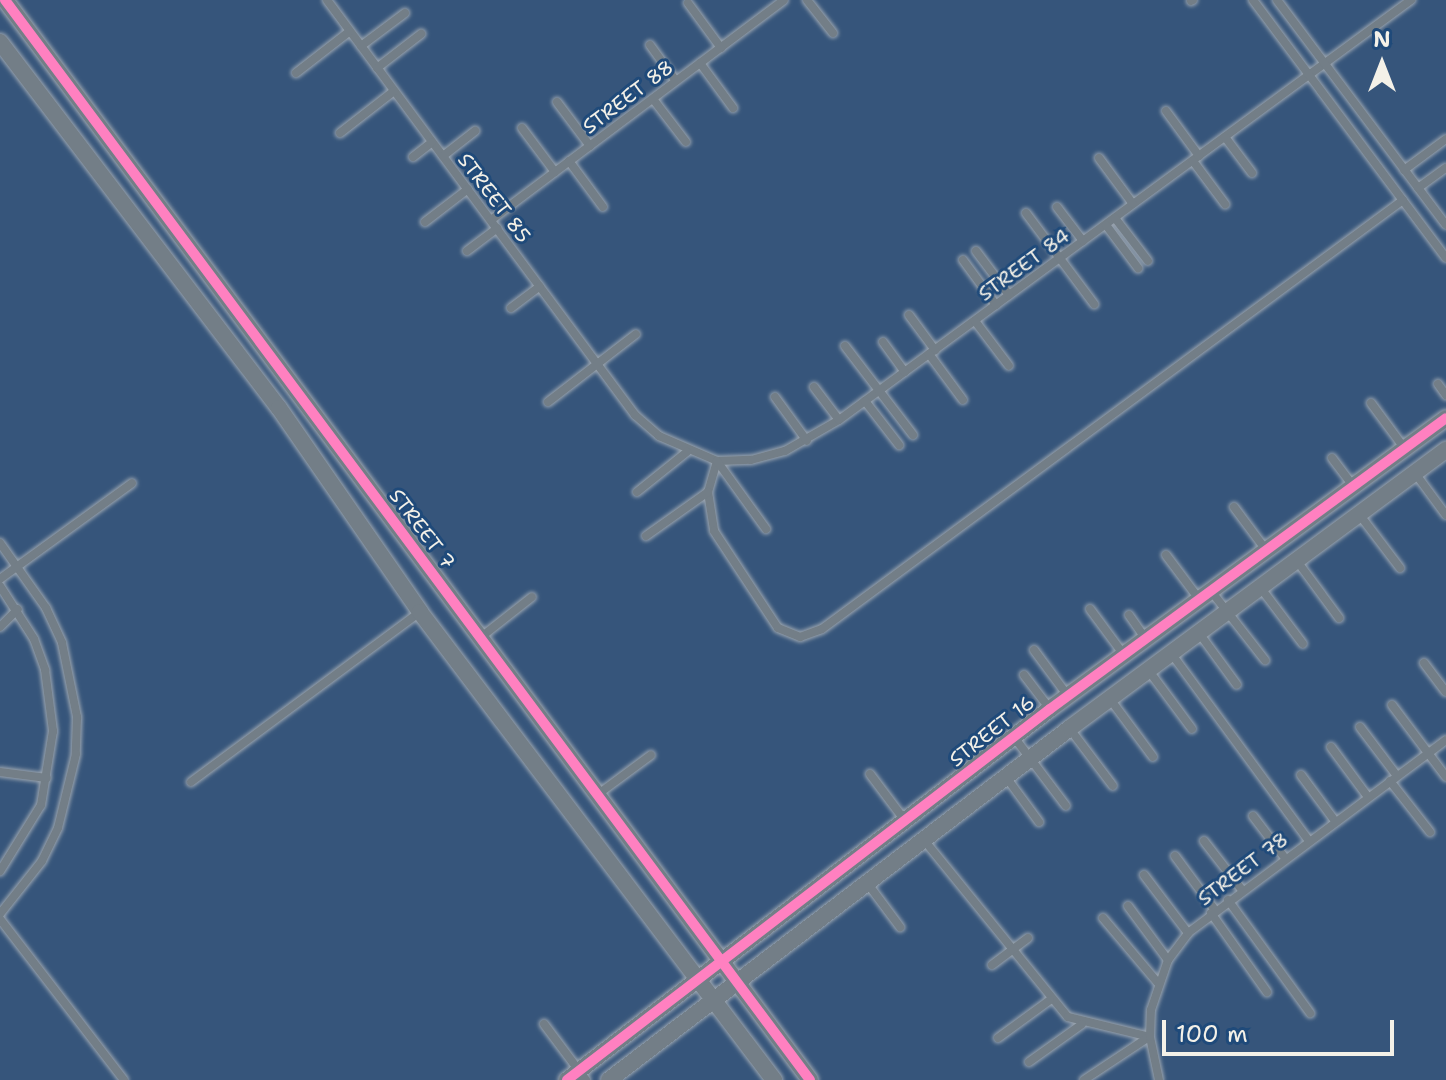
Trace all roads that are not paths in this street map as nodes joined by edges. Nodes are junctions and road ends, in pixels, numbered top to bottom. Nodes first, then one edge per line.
1 (5, 0) edge
2 (327, 0) edge
3 (784, 0) edge
4 (807, 0) edge
5 (1253, 0) edge
6 (1277, 0) edge
7 (1411, 0) edge
8 (688, 3) dead end
9 (405, 13) dead end
10 (350, 31) junction
11 (833, 33) dead end
12 (421, 34) dead end
13 (0, 42) edge
14 (650, 45) dead end
15 (361, 46) junction
16 (721, 48) junction
17 (700, 63) junction
18 (1325, 63) junction
19 (377, 68) junction
20 (296, 73) dead end
21 (1309, 75) junction
22 (676, 81) junction
23 (394, 91) junction
24 (653, 99) junction
25 (557, 102) dead end
26 (733, 108) dead end
27 (1166, 111) dead end
28 (522, 128) dead end
29 (475, 131) dead end
30 (340, 133) dead end
31 (1225, 137) junction
32 (1446, 139) edge
33 (432, 142) junction
34 (686, 142) dead end
35 (590, 146) junction
36 (443, 156) junction
37 (413, 157) dead end
38 (1099, 158) dead end
39 (1196, 158) junction
40 (569, 161) junction
41 (1446, 168) edge
42 (1404, 170) junction
43 (555, 172) junction
44 (1252, 173) dead end
45 (1418, 188) junction
46 (468, 189) junction
47 (1403, 200) junction
48 (1133, 204) junction
49 (1225, 204) dead end
50 (603, 207) dead end
51 (1057, 207) dead end
52 (1026, 213) dead end
53 (1115, 218) junction
54 (425, 222) dead end
55 (494, 224) junction
56 (1106, 225) junction
57 (1446, 225) edge
58 (1083, 241) junction
59 (467, 251) dead end
60 (976, 251) dead end
61 (1060, 258) junction
62 (1446, 258) edge
63 (963, 260) dead end
64 (1148, 261) dead end
65 (1138, 268) dead end
66 (540, 286) junction
67 (1009, 295) junction
68 (1094, 304) dead end
69 (996, 305) junction
70 (511, 308) dead end
71 (909, 315) dead end
72 (975, 321) junction
73 (636, 334) dead end
74 (883, 342) dead end
75 (845, 346) dead end
76 (932, 352) junction
77 (597, 364) junction
78 (1009, 366) dead end
79 (905, 372) junction
80 (1438, 384) dead end
81 (814, 387) dead end
82 (879, 391) junction
83 (1446, 395) edge
84 (775, 397) dead end
85 (963, 400) dead end
86 (865, 401) junction
87 (548, 402) dead end
88 (1371, 403) dead end
89 (635, 415) joint
90 (1446, 418) edge
91 (839, 420) junction
92 (913, 435) dead end
93 (807, 441) junction
94 (899, 445) dead end
95 (1405, 449) junction
96 (1446, 450) edge
97 (687, 452) junction
98 (1332, 458) dead end
99 (717, 461) junction
100 (1415, 473) junction
101 (132, 483) dead end
102 (1353, 487) junction
103 (637, 492) dead end
104 (708, 492) junction
105 (1234, 507) dead end
106 (1359, 514) junction
107 (1446, 515) edge
108 (766, 529) dead end
109 (646, 536) dead end
110 (0, 543) edge
111 (1266, 550) junction
112 (1166, 555) dead end
113 (1297, 561) junction
114 (17, 566) junction
115 (1400, 568) dead end
116 (0, 579) edge
117 (0, 586) edge
118 (1260, 587) junction
119 (1205, 596) junction
120 (532, 597) dead end
121 (18, 609) junction
122 (1090, 609) dead end
123 (420, 612) junction
124 (1227, 612) junction
125 (1129, 615) dead end
126 (1339, 618) dead end
127 (0, 627) edge
128 (1199, 633) junction
129 (480, 638) junction
130 (1146, 639) junction
131 (1303, 644) dead end
132 (1034, 650) dead end
133 (1171, 653) junction
134 (1124, 655) junction
135 (1265, 660) dead end
136 (1424, 663) dead end
137 (1148, 670) junction
138 (1024, 675) dead end
139 (1237, 685) dead end
140 (1446, 692) edge
141 (1068, 696) junction
142 (1109, 699) junction
143 (1392, 705) dead end
144 (1050, 709) junction
145 (1360, 727) dead end
146 (1070, 728) junction
147 (1192, 729) dead end
148 (1014, 737) junction
149 (1446, 740) edge
150 (1331, 747) dead end
151 (1428, 753) junction
152 (651, 755) dead end
153 (1153, 757) dead end
154 (1030, 758) junction
155 (0, 772) edge
156 (870, 774) dead end
157 (1301, 775) dead end
158 (1005, 777) junction
159 (1446, 777) edge
160 (47, 778) junction
161 (1394, 778) junction
162 (191, 782) dead end
163 (1113, 786) dead end
164 (597, 795) junction
165 (1368, 797) junction
166 (1066, 806) dead end
167 (1253, 816) dead end
168 (1335, 821) junction
169 (906, 822) junction
170 (1039, 822) dead end
171 (1430, 832) dead end
172 (924, 840) junction
173 (1204, 841) dead end
174 (1309, 841) junction
175 (1175, 856) dead end
176 (1285, 858) junction
177 (0, 871) edge
178 (1144, 875) dead end
179 (830, 882) junction
180 (868, 884) junction
181 (1242, 890) junction
182 (1228, 900) junction
183 (844, 902) junction
184 (1128, 906) dead end
185 (1213, 911) junction
186 (0, 917) edge
187 (1103, 918) dead end
188 (900, 927) dead end
189 (1188, 933) junction
190 (1028, 938) dead end
191 (1012, 950) junction
192 (1168, 960) junction
193 (723, 964) junction
194 (992, 965) dead end
195 (701, 980) junction
196 (737, 982) junction
197 (1158, 983) junction
198 (1267, 992) dead end
199 (715, 999) junction
200 (1050, 1000) junction
201 (1310, 1013) dead end
202 (544, 1024) dead end
203 (1082, 1024) junction
204 (1150, 1037) junction
205 (998, 1038) dead end
206 (1029, 1062) dead end
207 (577, 1077) edge
208 (124, 1080) edge
209 (609, 1080) edge
210 (774, 1080) edge
211 (810, 1080) edge
212 (1084, 1080) edge
213 (1159, 1080) edge

1 - 129 street, STREET 7
2 - 10 lane, STREET 85
3 - 16 lane, STREET 88
4 - 11 lane
5 - 21 lane
6 - 18 lane
7 - 18 lane, STREET 84
8 - 16 lane
9 - 15 lane
10 - 15 lane, STREET 85
10 - 20 lane
12 - 19 lane
13 - 123 street
14 - 22 lane
15 - 19 lane, STREET 85
16 - 17 lane, STREET 88
17 - 22 lane, STREET 88
17 - 26 lane
18 - 21 lane, STREET 84
18 - 42 lane
19 - 23 lane, STREET 85
21 - 31 lane, STREET 84
21 - 47 lane
22 - 24 lane, STREET 88
23 - 30 lane
23 - 33 lane, STREET 85
24 - 34 lane
24 - 35 lane, STREET 88
25 - 35 lane
27 - 39 lane
28 - 43 lane
29 - 36 lane
31 - 39 lane, STREET 84
31 - 44 lane
32 - 42 lane
33 - 36 lane, STREET 85
33 - 37 lane
35 - 40 lane, STREET 88
36 - 46 lane, STREET 85
38 - 48 lane
39 - 48 lane, STREET 84
39 - 49 lane
40 - 43 lane, STREET 88
40 - 50 lane
41 - 45 lane
42 - 45 lane
43 - 55 lane, STREET 88
45 - 57 lane
46 - 54 lane
46 - 55 lane, STREET 85
47 - 62 lane
47 - 104 lane
48 - 53 lane, STREET 84
51 - 58 lane
52 - 61 lane
53 - 56 lane, STREET 84
53 - 64 lane
55 - 59 lane, STREET 88
55 - 66 lane, STREET 85
56 - 58 lane, STREET 84
56 - 65 lane
58 - 61 lane, STREET 84
60 - 67 lane
61 - 67 lane, STREET 84
61 - 68 lane
63 - 69 lane
66 - 70 lane
66 - 77 lane, STREET 85
67 - 69 lane, STREET 84
69 - 72 lane, STREET 84
71 - 76 lane
72 - 76 lane, STREET 84
72 - 78 lane
73 - 77 lane
74 - 79 lane
75 - 82 lane
76 - 79 lane, STREET 84
76 - 85 lane
77 - 87 lane
77 - 89 lane, STREET 85
79 - 82 lane, STREET 84
80 - 83 lane
81 - 91 lane
82 - 86 lane, STREET 84
82 - 92 lane
84 - 93 lane
86 - 91 lane, STREET 84
86 - 94 lane
88 - 95 lane
89 - 97 lane, STREET 84
90 - 95 street, STREET 16
91 - 93 lane, STREET 84
93 - 99 lane, STREET 84
95 - 102 street, STREET 16
96 - 100 street
97 - 99 lane, STREET 84
97 - 103 lane
98 - 102 lane
99 - 104 lane
99 - 108 lane
100 - 106 street
100 - 107 lane
101 - 114 lane
102 - 111 street, STREET 16
104 - 109 lane
105 - 111 lane
106 - 113 street
106 - 115 lane
110 - 114 lane
111 - 119 street, STREET 16
112 - 119 lane
113 - 118 street
113 - 126 lane
114 - 116 lane
114 - 186 lane
117 - 121 lane
118 - 124 street
118 - 131 lane
119 - 124 lane
119 - 130 street, STREET 16
120 - 129 lane
121 - 127 lane
121 - 160 lane
122 - 134 lane
123 - 162 lane
123 - 195 street
124 - 128 street
124 - 135 lane
125 - 130 lane
128 - 133 street
128 - 139 lane
129 - 164 street, STREET 7
130 - 134 street, STREET 16
132 - 141 lane
133 - 137 street
133 - 174 lane
134 - 141 street, STREET 16
136 - 140 lane
137 - 142 street
137 - 147 lane
138 - 144 lane
141 - 144 street, STREET 16
142 - 146 street
142 - 153 lane
143 - 151 lane
144 - 148 street, STREET 16
145 - 161 lane
146 - 154 street
146 - 163 lane
148 - 154 lane
148 - 169 street, STREET 16
149 - 151 lane, STREET 78
150 - 165 lane
151 - 159 lane
151 - 161 lane, STREET 78
152 - 164 lane
154 - 158 street
154 - 166 lane
155 - 160 lane
156 - 169 lane
157 - 168 lane
158 - 170 lane
158 - 172 street
160 - 177 lane
161 - 165 lane, STREET 78
161 - 171 lane
164 - 193 street, STREET 7
165 - 168 lane, STREET 78
167 - 176 lane
168 - 174 lane, STREET 78
169 - 179 street, STREET 16
172 - 180 street
172 - 191 lane
173 - 181 lane
174 - 176 lane, STREET 78
175 - 185 lane
176 - 181 lane, STREET 78
178 - 189 lane
179 - 183 street
179 - 193 street, STREET 16
180 - 183 street
180 - 188 lane
181 - 182 lane, STREET 78
182 - 185 lane, STREET 78
182 - 201 lane
183 - 196 street
184 - 192 lane
185 - 189 lane, STREET 78
185 - 198 lane
186 - 208 lane
187 - 197 lane
189 - 192 lane, STREET 78
190 - 191 lane
191 - 194 lane
191 - 200 lane
192 - 197 lane, STREET 78
193 - 195 street, STREET 16
193 - 196 street, STREET 7
195 - 199 street
195 - 207 street, STREET 16
196 - 199 street
196 - 211 street, STREET 7
197 - 204 lane, STREET 78
199 - 209 street
199 - 210 street
200 - 203 lane
200 - 205 lane
202 - 207 lane
203 - 204 lane
203 - 206 lane
204 - 212 lane
204 - 213 lane, STREET 78

